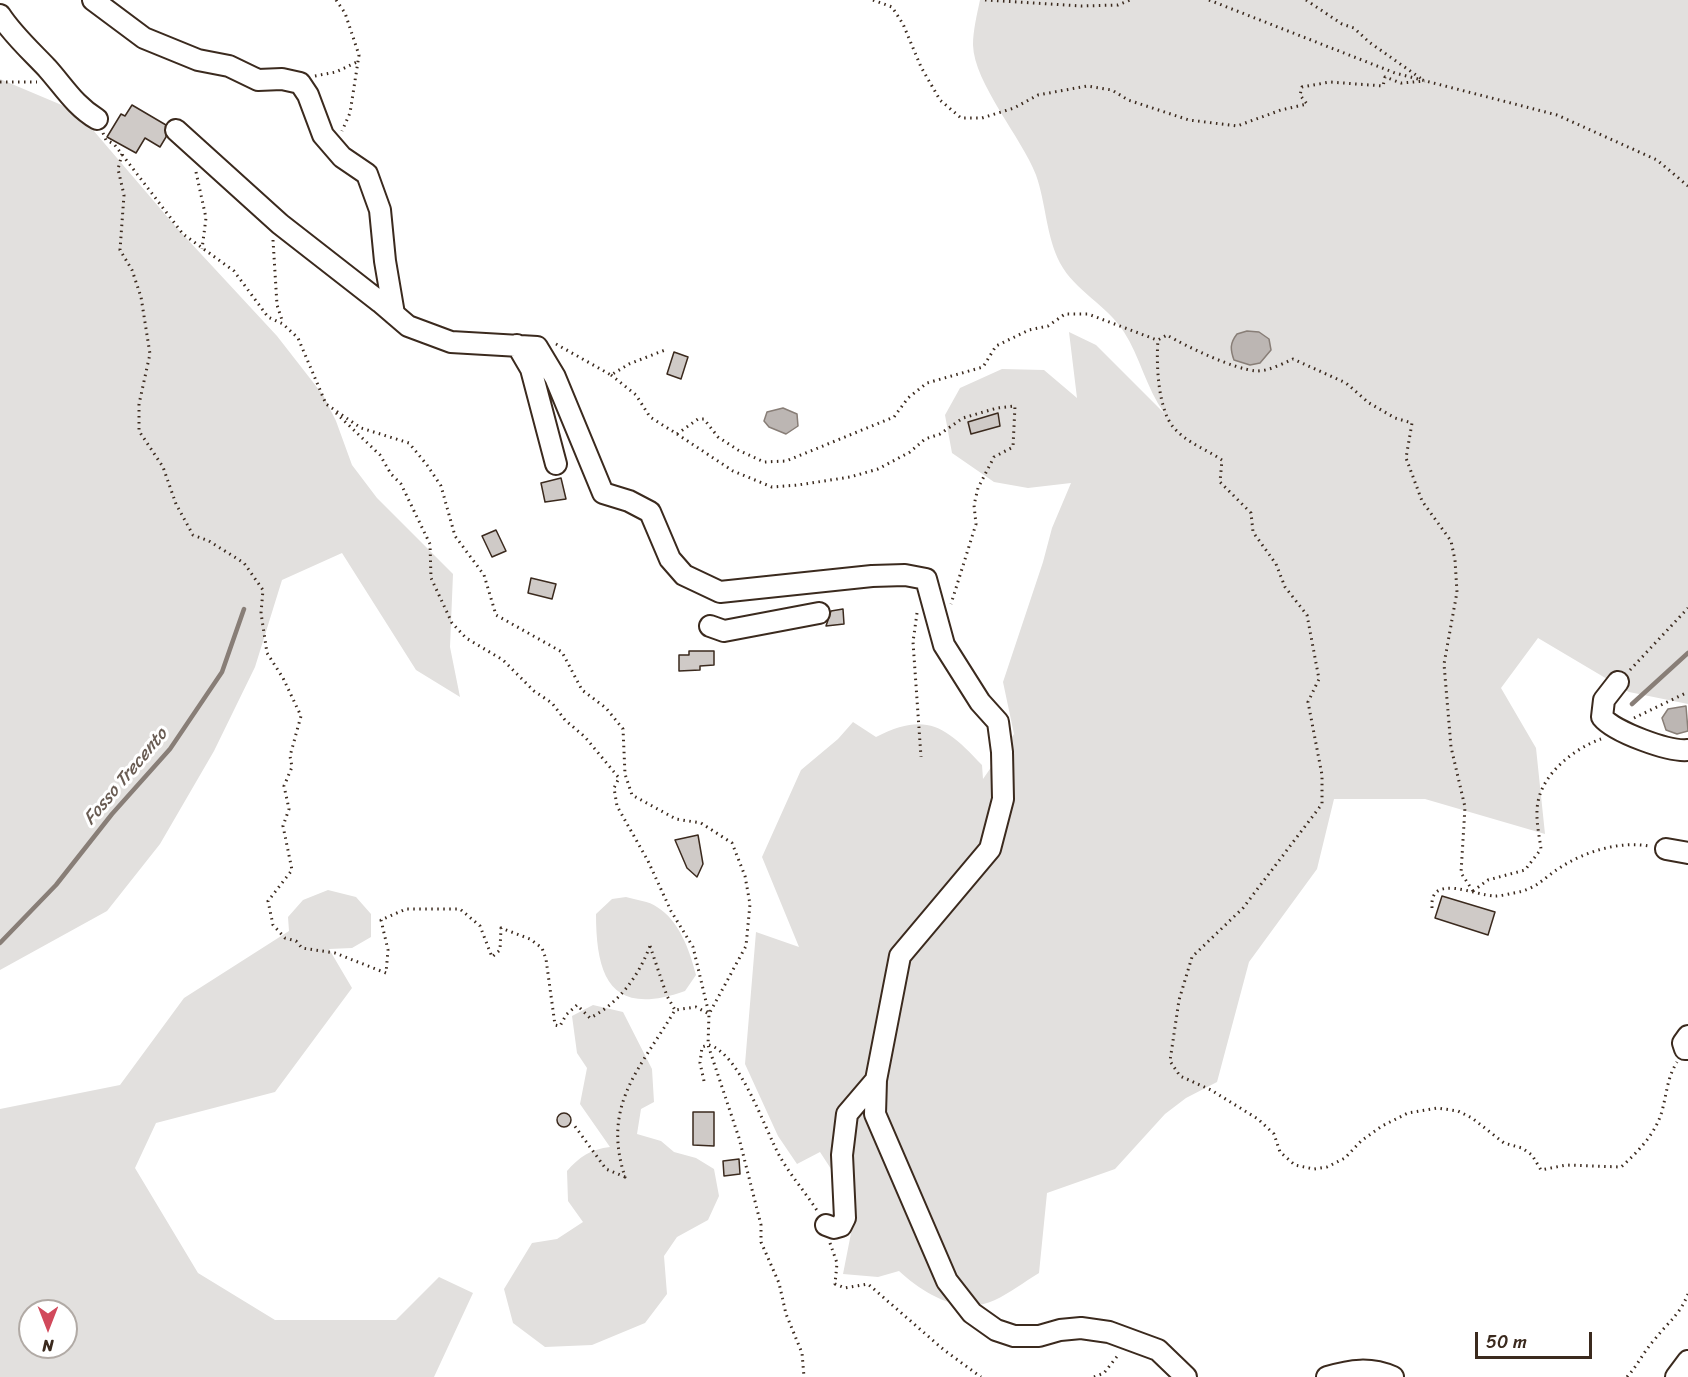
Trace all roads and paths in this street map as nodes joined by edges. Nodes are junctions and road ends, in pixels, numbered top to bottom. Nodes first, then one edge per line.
1 (93, 0) edge
2 (336, 0) edge
3 (873, 0) edge
4 (985, 0) edge
5 (1130, 0) edge
6 (1209, 0) edge
7 (1306, 0) edge
8 (0, 15) edge
9 (359, 61) junction
10 (0, 81) edge
11 (1425, 81) junction
12 (300, 83) junction
13 (59, 84) junction
14 (97, 119) dead end
15 (176, 130) dead end
16 (114, 144) dead end
17 (336, 150) junction
18 (122, 154) junction
19 (196, 171) dead end
20 (1688, 186) edge
21 (272, 234) dead end
22 (202, 249) junction
23 (394, 314) junction
24 (283, 324) junction
25 (1158, 340) junction
26 (524, 346) junction
27 (664, 350) dead end
28 (611, 375) junction
29 (326, 404) junction
30 (677, 434) junction
31 (556, 464) dead end
32 (1688, 608) edge
33 (949, 610) dead end
34 (819, 613) dead end
35 (710, 626) dead end
36 (940, 629) junction
37 (1618, 682) joint
38 (1688, 692) edge
39 (1619, 731) junction
40 (1688, 750) edge
41 (921, 757) dead end
42 (1666, 849) joint
43 (1688, 853) edge
44 (1473, 891) junction
45 (1432, 908) dead end
46 (675, 1010) junction
47 (709, 1014) junction
48 (708, 1045) junction
49 (1687, 1045) edge
50 (876, 1080) junction
51 (704, 1081) dead end
52 (574, 1125) dead end
53 (826, 1225) junction
54 (1688, 1294) edge
55 (1149, 1346) junction
56 (1688, 1361) edge
57 (804, 1377) edge
58 (981, 1377) edge
59 (1094, 1377) edge
60 (1186, 1377) edge
61 (1327, 1377) edge
62 (1393, 1377) edge
63 (1627, 1377) edge
64 (1676, 1377) edge

1 - 12 street
2 - 9 path
3 - 11 path
4 - 5 path
6 - 11 path
7 - 11 path
8 - 13 street
9 - 12 path
9 - 17 path
10 - 13 path
11 - 20 path
12 - 17 street
13 - 14 street
15 - 23 street
16 - 18 path
17 - 23 street
18 - 22 path
18 - 46 path
19 - 22 path
21 - 24 path
22 - 24 path
23 - 26 street
24 - 29 path
25 - 30 path
25 - 44 path
25 - 49 path
26 - 28 path
26 - 31 street
26 - 36 street
27 - 28 path
28 - 30 path
29 - 47 path
29 - 47 path
30 - 33 path
32 - 37 path
34 - 35 street
36 - 41 path
36 - 50 street
37 - 39 street
38 - 39 path
39 - 40 street
39 - 44 path
42 - 43 street
42 - 44 path
44 - 45 path
46 - 47 path
46 - 52 path
47 - 48 path
48 - 51 path
48 - 53 path
48 - 57 path
50 - 53 street
50 - 55 street
53 - 58 path
54 - 63 path
55 - 59 path
55 - 60 street
56 - 64 street
61 - 62 street

